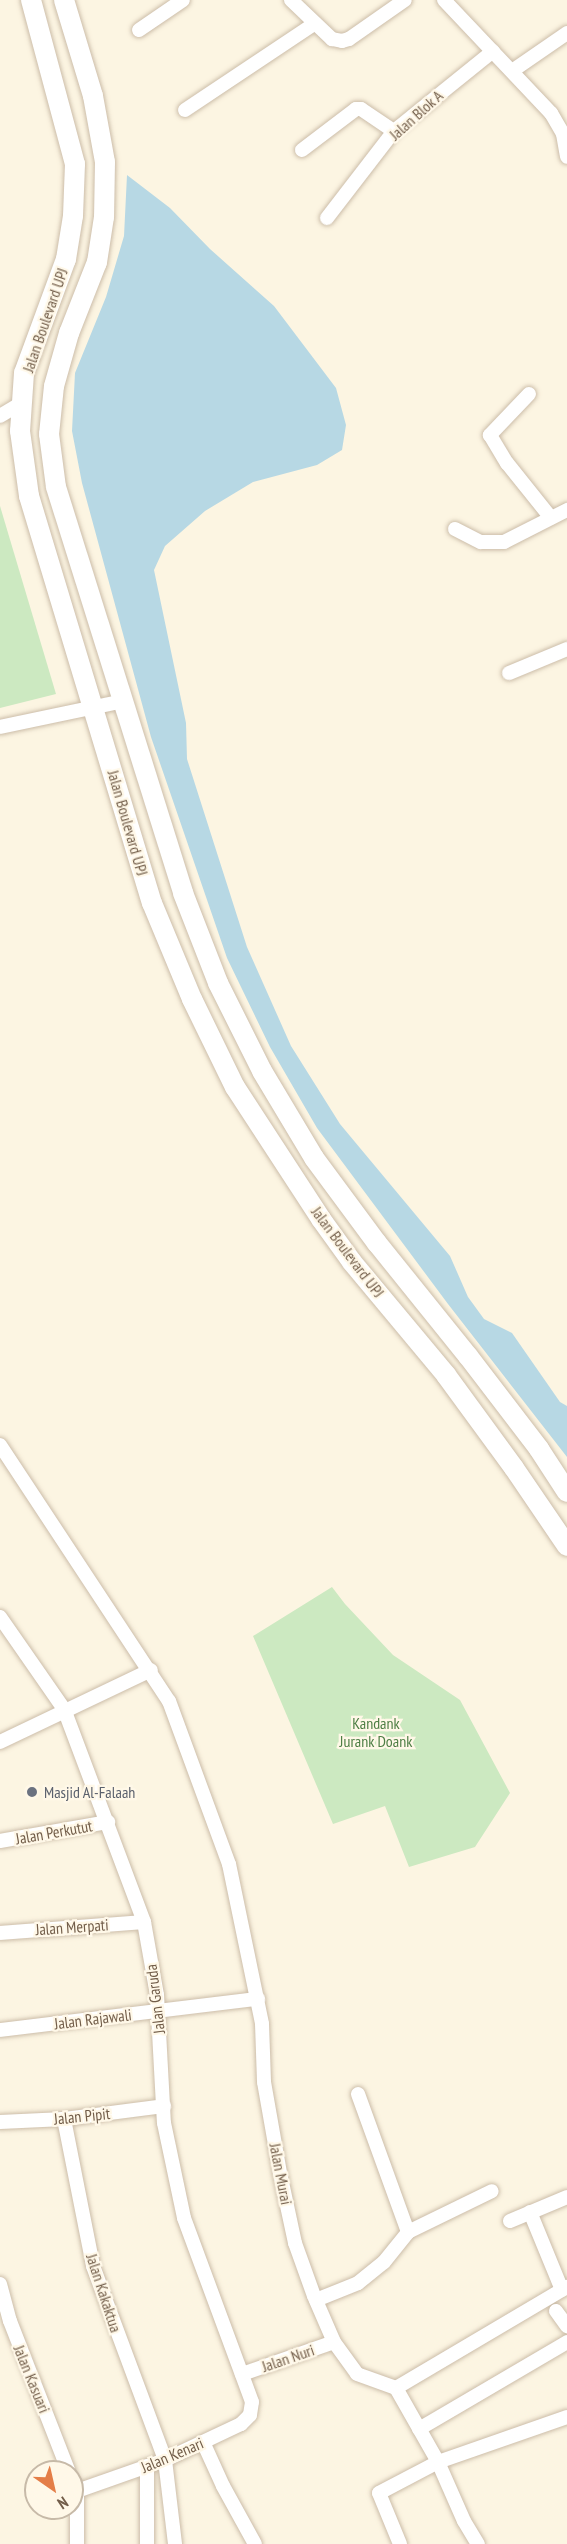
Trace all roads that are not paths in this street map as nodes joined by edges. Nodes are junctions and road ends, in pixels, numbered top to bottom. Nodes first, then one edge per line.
1 (31, 0) edge
2 (64, 0) edge
3 (183, 0) edge
4 (291, 0) edge
5 (405, 0) edge
6 (444, 0) edge
7 (314, 24) junction
8 (139, 30) dead end
9 (567, 33) edge
10 (493, 51) junction
11 (512, 71) junction
12 (185, 110) dead end
13 (394, 131) junction
14 (302, 150) dead end
15 (567, 157) edge
16 (327, 218) dead end
17 (529, 394) dead end
18 (22, 403) junction
19 (0, 416) edge
20 (567, 510) edge
21 (551, 518) junction
22 (455, 529) dead end
23 (567, 649) edge
24 (509, 673) dead end
25 (123, 701) junction
26 (95, 708) junction
27 (0, 727) edge
28 (0, 1445) edge
29 (567, 1492) edge
30 (567, 1546) edge
31 (0, 1617) edge
32 (150, 1670) junction
33 (64, 1709) junction
34 (0, 1742) edge
35 (108, 1822) junction
36 (0, 1841) edge
37 (144, 1922) junction
38 (0, 1933) edge
39 (258, 1999) junction
40 (158, 2011) junction
41 (0, 2030) edge
42 (358, 2094) dead end
43 (164, 2106) junction
44 (64, 2119) junction
45 (0, 2122) edge
46 (492, 2191) dead end
47 (567, 2197) edge
48 (530, 2212) junction
49 (510, 2220) dead end
50 (408, 2232) junction
51 (0, 2284) edge
52 (565, 2288) edge
53 (316, 2300) junction
54 (556, 2311) dead end
55 (567, 2326) edge
56 (334, 2342) junction
57 (567, 2342) edge
58 (242, 2374) junction
59 (396, 2388) junction
60 (252, 2402) joint
61 (567, 2417) edge
62 (419, 2429) junction
63 (203, 2442) junction
64 (64, 2460) edge
65 (165, 2460) junction
66 (438, 2462) junction
67 (147, 2466) junction
68 (84, 2482) edge
69 (76, 2520) edge
70 (77, 2544) edge
71 (147, 2544) edge
72 (175, 2544) edge
73 (255, 2544) edge
74 (400, 2544) edge
75 (478, 2544) edge

1 - 18 street, Jalan Boulevard UPJ
2 - 25 street, Jalan Boulevard UPJ
3 - 8 street
4 - 7 street
5 - 7 street
6 - 10 street
7 - 12 street
9 - 11 street
10 - 11 street
10 - 13 street, Jalan Blok A
11 - 15 street
13 - 14 street
13 - 16 street, Jalan Blok A
17 - 21 street
18 - 19 street
18 - 26 street, Jalan Boulevard UPJ
20 - 21 street
21 - 22 street
23 - 24 street
25 - 26 street
25 - 29 street, Jalan Boulevard UPJ
26 - 27 street
26 - 30 street, Jalan Boulevard UPJ
28 - 32 street, Jalan Murai
31 - 33 street, Jalan Garuda
32 - 33 street
32 - 39 street, Jalan Murai
33 - 34 street
33 - 35 street, Jalan Garuda
35 - 36 street, Jalan Perkutut
35 - 37 street, Jalan Garuda
37 - 38 street, Jalan Merpati
37 - 40 street, Jalan Garuda
39 - 40 street, Jalan Rajawali
39 - 53 street, Jalan Murai
40 - 41 street, Jalan Rajawali
40 - 43 street, Jalan Garuda
42 - 50 street
43 - 44 street, Jalan Pipit
43 - 58 street, Jalan Garuda
44 - 45 street, Jalan Pipit
44 - 65 street, Jalan Kakaktua
46 - 50 street
47 - 48 street
48 - 49 street
48 - 52 street
50 - 53 street
51 - 64 street, Jalan Kasuari
52 - 59 street
53 - 56 street, Jalan Murai
54 - 55 street
56 - 58 street, Jalan Nuri
56 - 59 street, Jalan Murai
57 - 62 street
58 - 60 street, Jalan Garuda
59 - 62 street
60 - 63 street, Jalan Kenari
61 - 66 street
62 - 66 street
63 - 65 street, Jalan Kenari
63 - 73 street
65 - 67 street, Jalan Kenari
65 - 72 street, Jalan Kakaktua
66 - 74 street
66 - 75 street
67 - 68 street, Jalan Kenari
67 - 71 street
69 - 70 street

